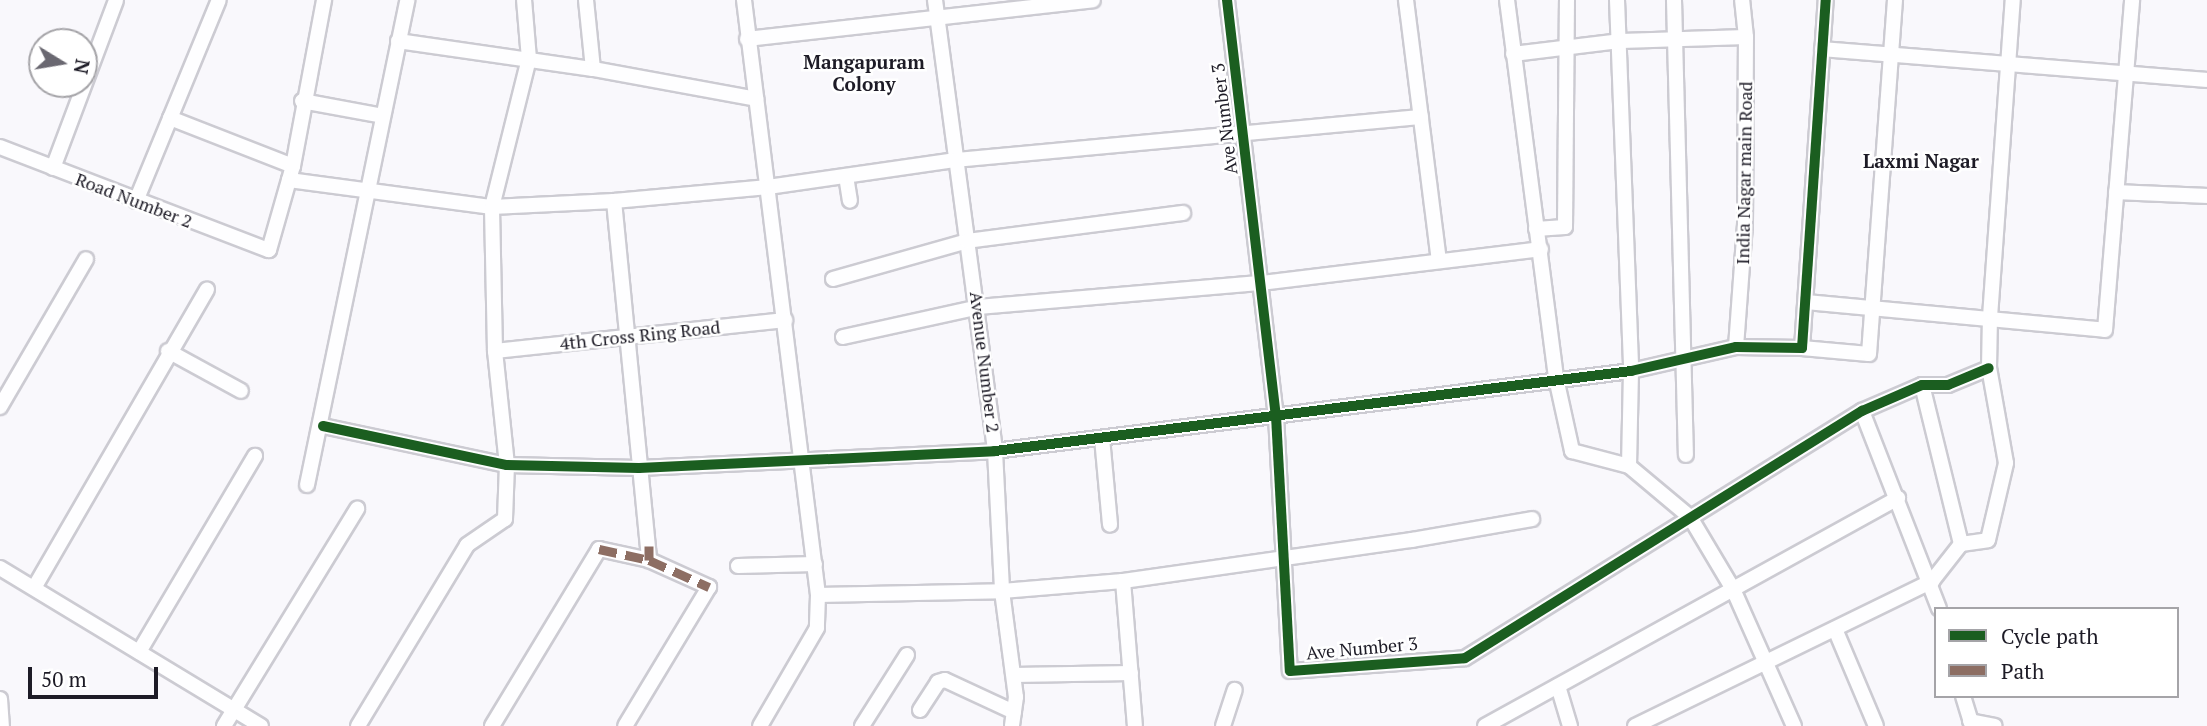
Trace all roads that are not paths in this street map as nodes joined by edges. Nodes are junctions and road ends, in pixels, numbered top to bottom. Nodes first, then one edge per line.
1 (116, 0) edge
2 (219, 0) edge
3 (324, 0) edge
4 (407, 0) edge
5 (524, 0) edge
6 (586, 0) edge
7 (744, 0) edge
8 (935, 0) edge
9 (1093, 0) edge
10 (1227, 0) edge
11 (1406, 0) edge
12 (1507, 0) edge
13 (1567, 0) edge
14 (1617, 0) edge
15 (1674, 0) edge
16 (1741, 0) edge
17 (1826, 0) edge
18 (1895, 0) edge
19 (2013, 0) edge
20 (2132, 0) edge
21 (937, 17) junction
22 (1746, 37) junction
23 (1678, 38) junction
24 (747, 39) junction
25 (398, 41) junction
26 (1620, 41) junction
27 (1567, 47) junction
28 (1822, 49) junction
29 (1513, 54) junction
30 (1891, 54) junction
31 (529, 59) junction
32 (2009, 63) junction
33 (593, 69) junction
34 (2126, 72) junction
35 (2207, 80) edge
36 (756, 99) junction
37 (302, 102) junction
38 (383, 116) junction
39 (1421, 117) junction
40 (170, 118) junction
41 (1243, 135) junction
42 (0, 148) edge
43 (956, 160) junction
44 (53, 168) junction
45 (291, 173) junction
46 (846, 176) junction
47 (768, 187) junction
48 (368, 192) junction
49 (2116, 192) junction
50 (2207, 196) edge
51 (136, 201) junction
52 (614, 201) junction
53 (850, 201) dead end
54 (492, 207) junction
55 (1183, 213) dead end
56 (1536, 229) junction
57 (967, 241) junction
58 (1541, 250) junction
59 (86, 259) dead end
60 (1439, 261) junction
61 (833, 279) dead end
62 (1261, 283) junction
63 (206, 290) dead end
64 (1806, 302) junction
65 (979, 307) junction
66 (1873, 307) junction
67 (1990, 317) junction
68 (785, 320) junction
69 (628, 336) junction
70 (844, 337) dead end
71 (1736, 347) junction
72 (1802, 348) junction
73 (168, 351) junction
74 (495, 351) junction
75 (1685, 359) junction
76 (1989, 368) junction
77 (1631, 371) junction
78 (1556, 378) junction
79 (1922, 385) junction
80 (241, 391) dead end
81 (0, 407) edge
82 (1862, 411) junction
83 (1276, 416) junction
84 (323, 426) junction
85 (1102, 438) junction
86 (995, 451) junction
87 (1686, 455) dead end
88 (255, 456) dead end
89 (802, 457) junction
90 (507, 465) junction
91 (1629, 466) junction
92 (639, 468) junction
93 (307, 485) dead end
94 (1898, 498) junction
95 (356, 509) dead end
96 (1690, 517) junction
97 (1532, 519) dead end
98 (1110, 525) dead end
99 (1961, 544) junction
100 (649, 553) junction
101 (1287, 555) junction
102 (815, 564) junction
103 (738, 566) dead end
104 (0, 568) edge
105 (1123, 581) junction
106 (1932, 581) junction
107 (34, 588) junction
108 (1733, 589) junction
109 (1003, 591) junction
110 (818, 595) junction
111 (1938, 607) edge
112 (1835, 629) junction
113 (139, 652) junction
114 (907, 655) dead end
115 (1769, 663) junction
116 (1130, 673) junction
117 (1014, 675) junction
118 (1558, 686) junction
119 (1235, 690) dead end
120 (1964, 698) edge
121 (0, 699) edge
122 (233, 709) junction
123 (920, 710) dead end
124 (1013, 719) edge
125 (1971, 724) edge
126 (2, 726) edge
127 (224, 726) edge
128 (261, 726) edge
129 (358, 726) edge
130 (492, 726) edge
131 (625, 726) edge
132 (760, 726) edge
133 (862, 726) edge
134 (1135, 726) edge
135 (1223, 726) edge
136 (1485, 726) edge
137 (1570, 726) edge
138 (1635, 726) edge
139 (1794, 726) edge
140 (1875, 726) edge
141 (1995, 726) edge

1 - 44 street
2 - 40 street
3 - 37 street
4 - 25 street
5 - 31 street
6 - 33 street
7 - 24 street
8 - 21 street, Avenue Number 2
9 - 21 street
10 - 41 street, Ave Number 3
11 - 39 street
12 - 29 street
13 - 27 street
14 - 26 street
15 - 23 street
16 - 22 street, India Nagar main Road
17 - 28 street
18 - 30 street
19 - 32 street
20 - 34 street
21 - 24 street
21 - 43 street, Avenue Number 2
22 - 23 street
22 - 71 street, India Nagar main Road
23 - 26 street
23 - 75 street
24 - 36 street
25 - 31 street
25 - 38 street
26 - 27 street
26 - 77 street
27 - 29 street
27 - 56 street
28 - 30 street
28 - 64 street
29 - 56 street
30 - 32 street
30 - 66 street
31 - 33 street
31 - 54 street
32 - 34 street
32 - 67 street
33 - 36 street
34 - 35 street
34 - 49 street
36 - 47 street
37 - 38 street
37 - 45 street
38 - 48 street
39 - 41 street
39 - 60 street
40 - 45 street
40 - 51 street
41 - 43 street
41 - 62 street, Ave Number 3
42 - 44 street, Road Number 2
43 - 46 street
43 - 57 street, Avenue Number 2
44 - 51 street, Road Number 2
45 - 48 street
45 - 51 street, Road Number 2
46 - 47 street
46 - 53 street
47 - 52 street
47 - 68 street
48 - 54 street
48 - 84 street
49 - 50 street
49 - 67 street
52 - 54 street
52 - 69 street
54 - 74 street
55 - 57 street
56 - 58 street
57 - 61 street
57 - 65 street, Avenue Number 2
58 - 60 street
58 - 78 street
59 - 81 street
60 - 62 street
62 - 65 street
62 - 83 street, Ave Number 3
63 - 73 street
64 - 66 street
64 - 72 street
65 - 70 street
65 - 86 street, Avenue Number 2
66 - 67 street
66 - 72 street
67 - 76 street
68 - 69 street, 4th Cross Ring Road
68 - 89 street
69 - 74 street, 4th Cross Ring Road
69 - 92 street
71 - 72 street
71 - 75 street
73 - 80 street
73 - 107 street
74 - 90 street
75 - 77 street
75 - 87 street
76 - 79 street, Ave Number 3
76 - 99 street
77 - 78 street
77 - 91 street
78 - 83 street
78 - 91 street
79 - 82 street, Ave Number 3
79 - 99 street
82 - 94 street
82 - 96 street, Ave Number 3
83 - 85 street
83 - 101 street, Ave Number 3
84 - 90 street
84 - 93 street
85 - 86 street
85 - 98 street
86 - 89 street
86 - 109 street, Avenue Number 2
88 - 113 street
89 - 92 street
89 - 102 street
90 - 92 street
90 - 129 street
91 - 96 street
92 - 100 street
94 - 106 street
94 - 108 street
95 - 122 street
96 - 101 street, Ave Number 3
96 - 108 street
97 - 101 street
99 - 106 street
100 - 130 street
100 - 131 street
101 - 105 street
102 - 103 street
102 - 110 street
104 - 107 street
105 - 109 street
105 - 116 street
106 - 111 street
106 - 112 street
107 - 113 street
108 - 115 street
108 - 118 street
109 - 110 street
109 - 117 street, Avenue Number 2
110 - 132 street
112 - 115 street
112 - 140 street
113 - 122 street
114 - 133 street
115 - 138 street
115 - 139 street
116 - 117 street
116 - 134 street
117 - 124 street, Avenue Number 2
118 - 136 street
118 - 137 street
119 - 135 street
120 - 125 street
121 - 126 street
122 - 127 street
122 - 128 street
123 - 124 street
125 - 141 street

